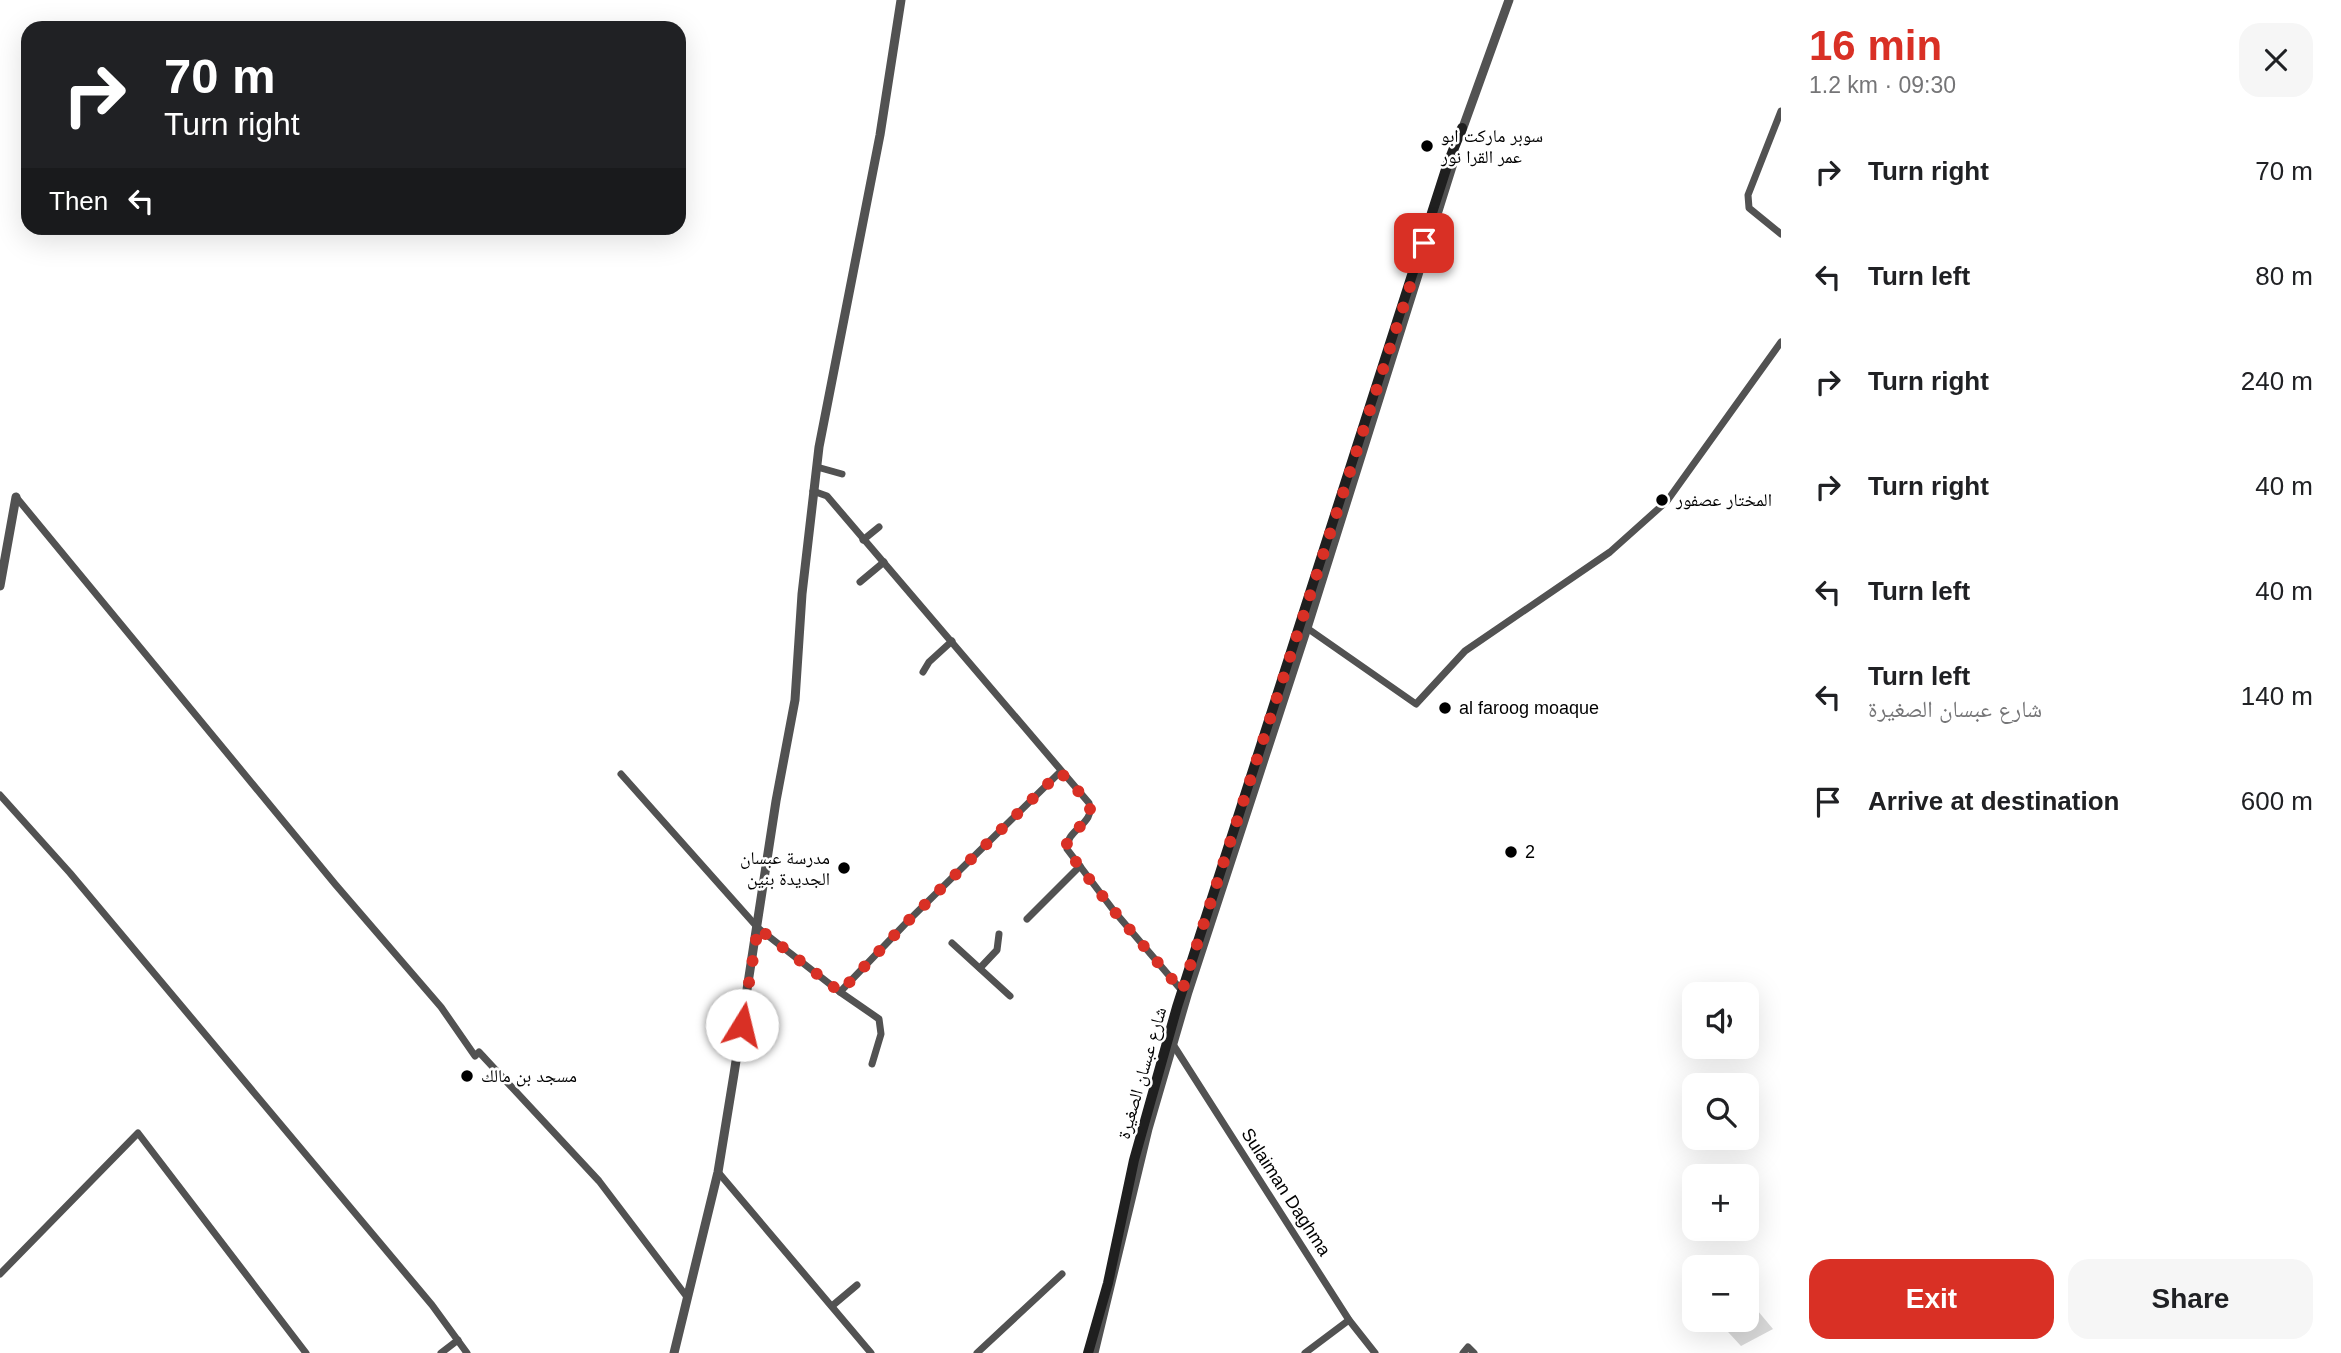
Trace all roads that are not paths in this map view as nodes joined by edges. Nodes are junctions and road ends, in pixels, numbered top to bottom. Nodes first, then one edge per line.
1 (901, 0) edge
2 (1509, 0) edge
3 (1781, 111) edge
4 (1462, 128) junction
5 (1781, 233) edge
6 (1781, 342) edge
7 (817, 467) junction
8 (842, 474) dead end
9 (813, 491) junction
10 (16, 497) joint
11 (879, 527) dead end
12 (863, 540) junction
13 (884, 562) junction
14 (860, 582) dead end
15 (0, 586) edge
16 (1307, 628) junction
17 (952, 641) junction
18 (923, 672) dead end
19 (1060, 772) junction
20 (621, 774) dead end
21 (0, 795) edge
22 (1080, 866) junction
23 (1027, 919) dead end
24 (758, 928) junction
25 (999, 934) dead end
26 (952, 943) dead end
27 (980, 968) junction
28 (840, 992) junction
29 (1185, 994) junction
30 (1010, 996) dead end
31 (1174, 1046) junction
32 (872, 1064) dead end
33 (718, 1172) junction
34 (0, 1274) edge
35 (1062, 1274) dead end
36 (857, 1285) dead end
37 (687, 1297) junction
38 (832, 1306) junction
39 (1349, 1320) junction
40 (458, 1340) junction
41 (306, 1353) edge
42 (441, 1353) edge
43 (467, 1353) edge
44 (674, 1353) edge
45 (871, 1353) edge
46 (977, 1353) edge
47 (1088, 1353) edge
48 (1094, 1353) edge
49 (1305, 1353) edge
50 (1375, 1353) edge
51 (1463, 1353) edge
52 (1474, 1353) edge

1 - 7 street
2 - 4 street, شارع عبسان الصغيرة
3 - 5 street
4 - 16 street, شارع عبسان الصغيرة
4 - 29 main road, شارع عبسان الصغيرة
6 - 16 street
7 - 8 street
7 - 9 street
9 - 12 street
9 - 24 street
10 - 15 street
10 - 37 street
11 - 12 street
12 - 13 street
13 - 14 street
13 - 17 street
16 - 29 street, شارع عبسان الصغيرة
17 - 18 street
17 - 19 street
19 - 22 street
19 - 28 street
20 - 24 street
21 - 40 street
22 - 23 street
22 - 29 street
24 - 28 street
24 - 33 street
25 - 27 street
26 - 27 street
27 - 30 street
28 - 32 street
29 - 31 street, شارع عبسان الصغيرة
29 - 47 main road, شارع عبسان الصغيرة
31 - 39 street, Sulaiman Daghma
31 - 48 street, شارع عبسان الصغيرة
33 - 37 street
33 - 38 street
34 - 41 street
35 - 46 street
36 - 38 street
37 - 44 street
38 - 45 street
39 - 49 street
39 - 50 street, Sulaiman Daghma
40 - 42 street
40 - 43 street
51 - 52 street

